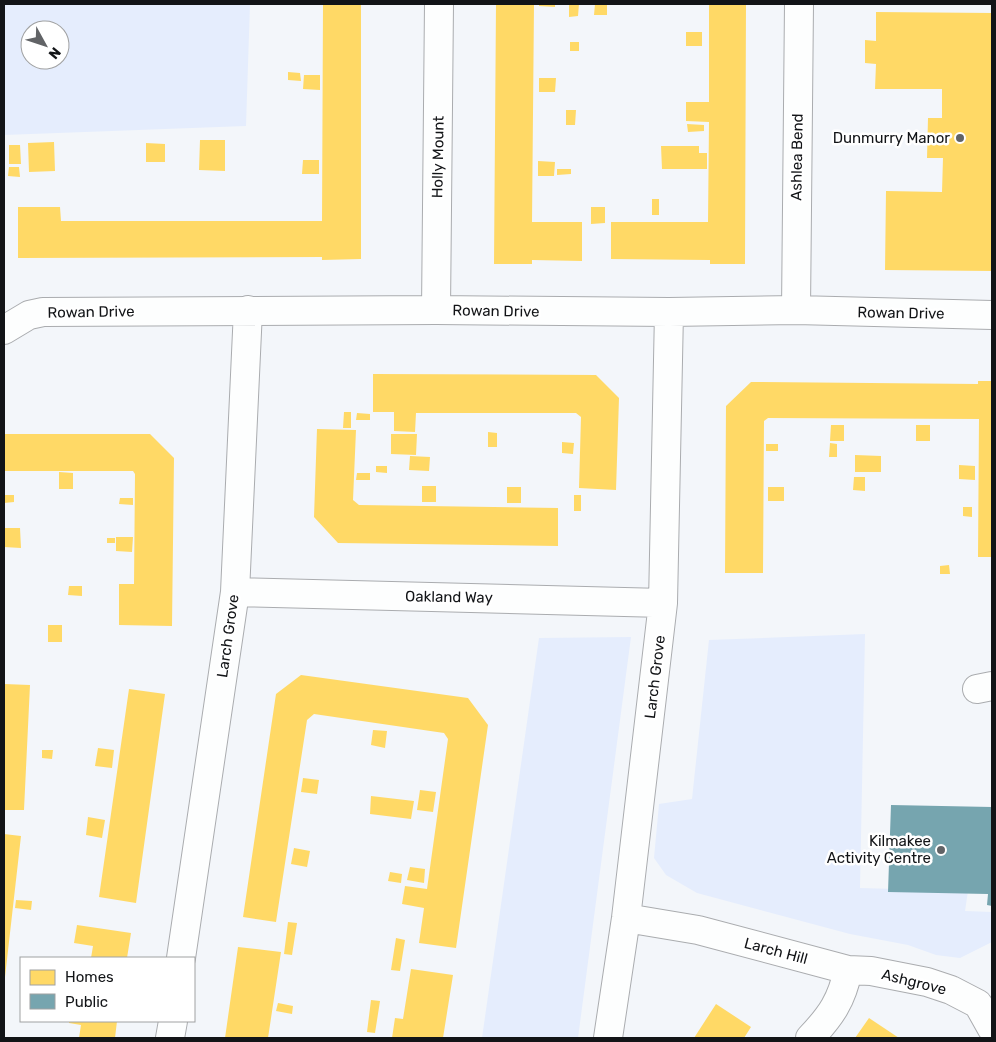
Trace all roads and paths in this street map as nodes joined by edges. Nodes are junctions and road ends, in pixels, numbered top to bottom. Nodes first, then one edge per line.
1 (439, 4) edge
2 (799, 4) edge
3 (248, 310) junction
4 (436, 310) junction
5 (796, 310) junction
6 (669, 312) junction
7 (992, 315) edge
8 (4, 330) edge
9 (235, 592) junction
10 (663, 603) junction
11 (626, 918) junction
12 (181, 957) edge
13 (848, 970) junction
14 (985, 996) edge
15 (173, 1022) edge
16 (992, 1029) edge
17 (170, 1038) edge
18 (608, 1038) edge
19 (810, 1038) edge

1 - 4 street, Holly Mount
2 - 5 street, Ashlea Bend
3 - 4 street, Rowan Drive
3 - 8 street, Rowan Drive
3 - 9 street, Larch Grove
4 - 6 street, Rowan Drive
5 - 6 street, Rowan Drive
5 - 7 street, Rowan Drive
6 - 10 street, Larch Grove
9 - 10 street, Oakland Way
9 - 12 street, Larch Grove
10 - 11 street, Larch Grove
11 - 13 street, Larch Hill
11 - 18 street, Larch Grove
13 - 14 street, Ashgrove
13 - 19 street
14 - 16 street, Ashgrove
15 - 17 street

